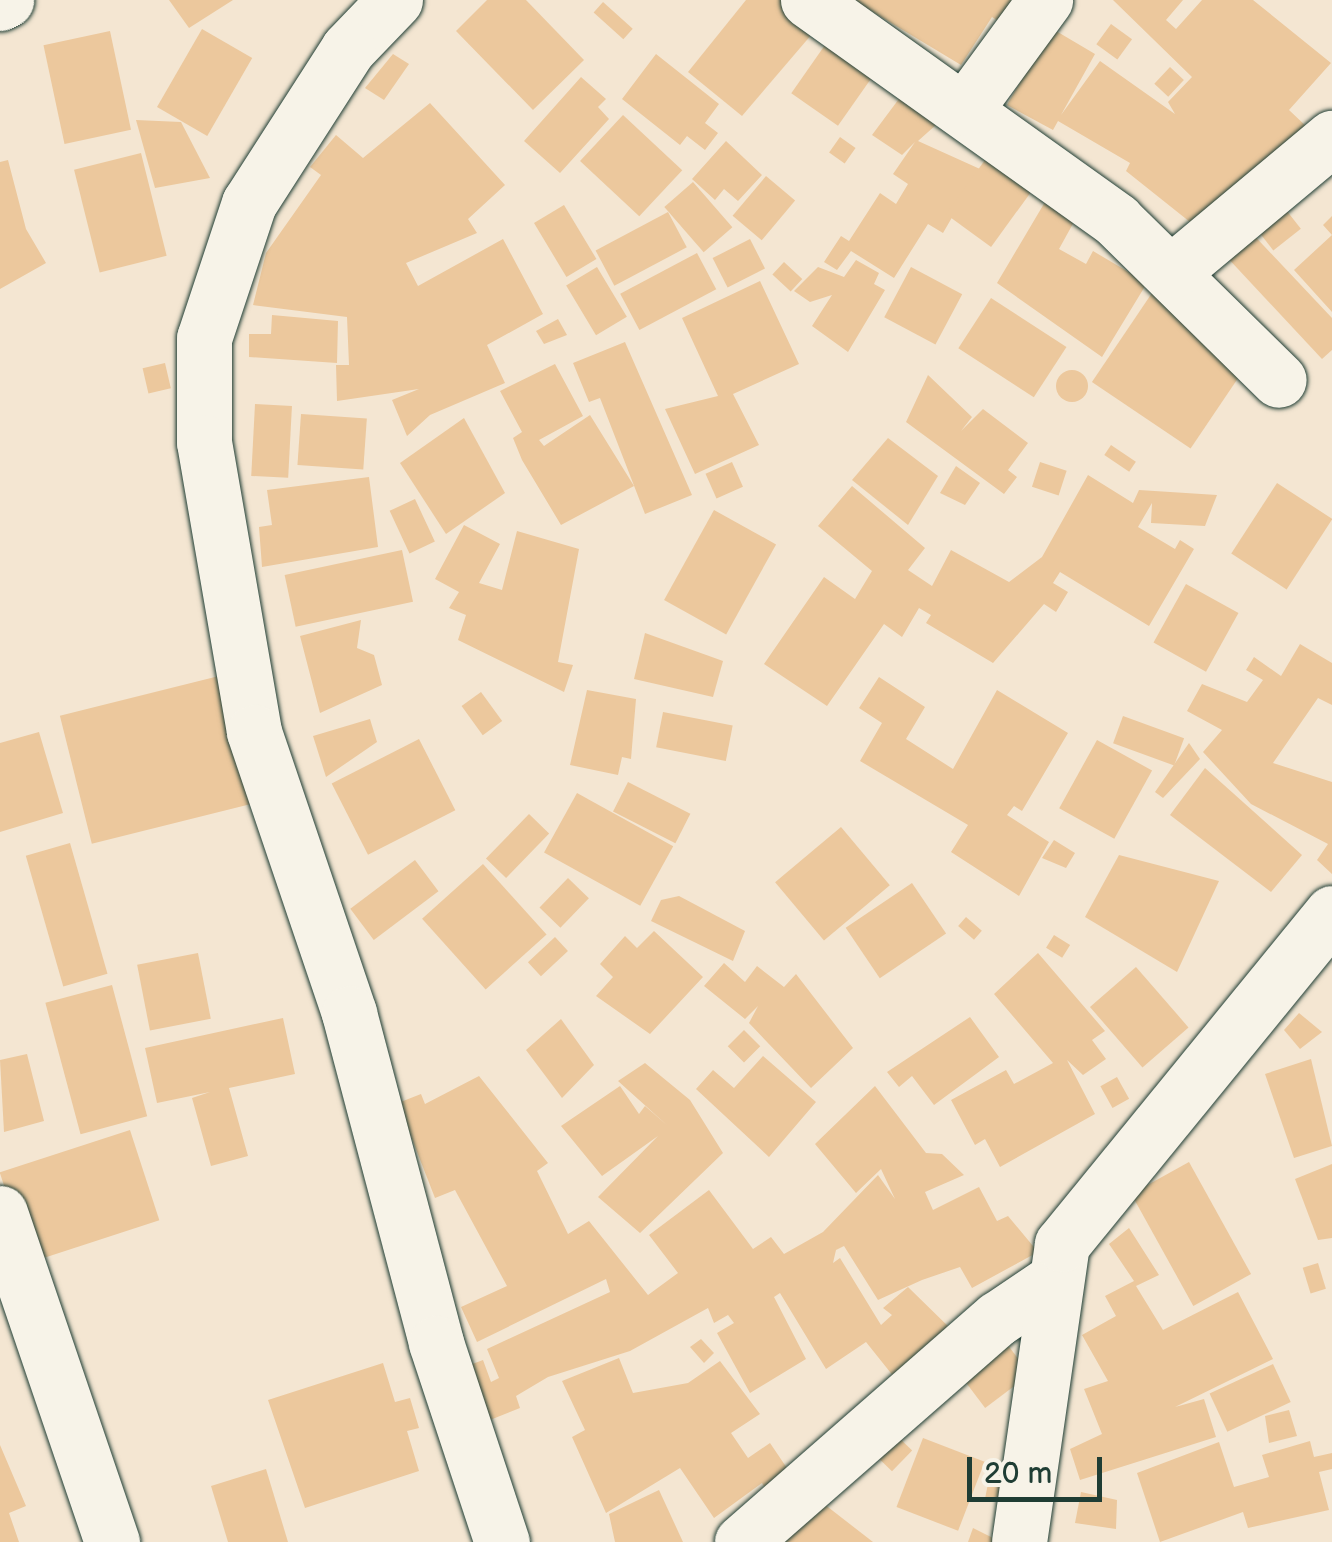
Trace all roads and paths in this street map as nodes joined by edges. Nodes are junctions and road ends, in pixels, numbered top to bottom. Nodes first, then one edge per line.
1 (394, 0) edge
2 (808, 0) edge
3 (1044, 0) edge
4 (966, 108) junction
5 (1332, 138) edge
6 (1174, 270) junction
7 (1279, 380) dead end
8 (1332, 913) edge
9 (0, 1213) edge
10 (1052, 1282) junction
11 (112, 1542) edge
12 (502, 1542) edge
13 (742, 1542) edge
14 (1018, 1542) edge

1 - 12 street
2 - 4 street
3 - 4 street
4 - 6 street
5 - 6 street
6 - 7 street
8 - 10 street
9 - 11 street
10 - 13 street
10 - 14 street

